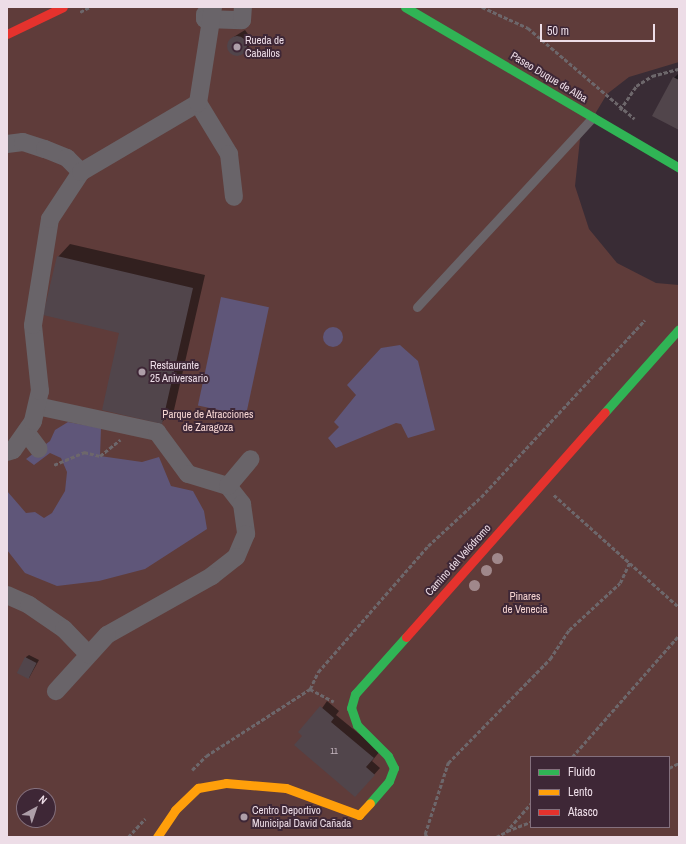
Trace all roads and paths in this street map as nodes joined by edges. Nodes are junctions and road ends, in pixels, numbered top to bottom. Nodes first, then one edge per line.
1 (63, 7) edge
2 (405, 7) edge
3 (482, 7) edge
4 (226, 13) edge
5 (7, 34) edge
6 (679, 69) edge
7 (198, 103) junction
8 (620, 108) junction
9 (593, 117) junction
10 (638, 121) dead end
11 (609, 126) junction
12 (7, 144) edge
13 (679, 168) edge
14 (81, 172) junction
15 (234, 197) dead end
16 (417, 307) dead end
17 (645, 320) dead end
18 (679, 329) edge
19 (37, 406) junction
20 (123, 425) junction
21 (26, 432) junction
22 (39, 449) dead end
23 (7, 452) edge
24 (251, 459) dead end
25 (54, 465) dead end
26 (542, 484) junction
27 (228, 486) junction
28 (630, 562) junction
29 (7, 595) edge
30 (679, 607) edge
31 (679, 635) edge
32 (88, 654) junction
33 (310, 690) junction
34 (56, 691) dead end
35 (352, 712) junction
36 (573, 756) edge
37 (679, 763) edge
38 (670, 768) edge
39 (190, 772) dead end
40 (530, 804) edge
41 (149, 815) dead end
42 (530, 822) edge
43 (506, 832) junction
44 (128, 837) edge
45 (157, 837) edge
46 (427, 837) edge
47 (496, 837) edge

1 - 5 street
2 - 9 street, Paseo Duque de Alba
3 - 8 path
4 - 7 street
6 - 8 path
7 - 14 street
7 - 15 street
8 - 10 path
8 - 11 path
9 - 11 street, Paseo Duque de Alba
9 - 16 lane
11 - 13 street, Paseo Duque de Alba
12 - 14 street
14 - 19 street
17 - 33 path
18 - 26 street, Camino del Velódromo
19 - 20 street
19 - 21 street
20 - 25 path
20 - 27 street
21 - 22 street
21 - 23 street
24 - 27 street
26 - 28 path
26 - 35 street, Camino del Velódromo
27 - 32 street
28 - 30 path
28 - 46 path
29 - 32 street
31 - 36 path
32 - 34 street
33 - 35 path
33 - 39 path
35 - 45 street
37 - 38 path
40 - 43 path
41 - 44 path
42 - 43 path
43 - 47 path

